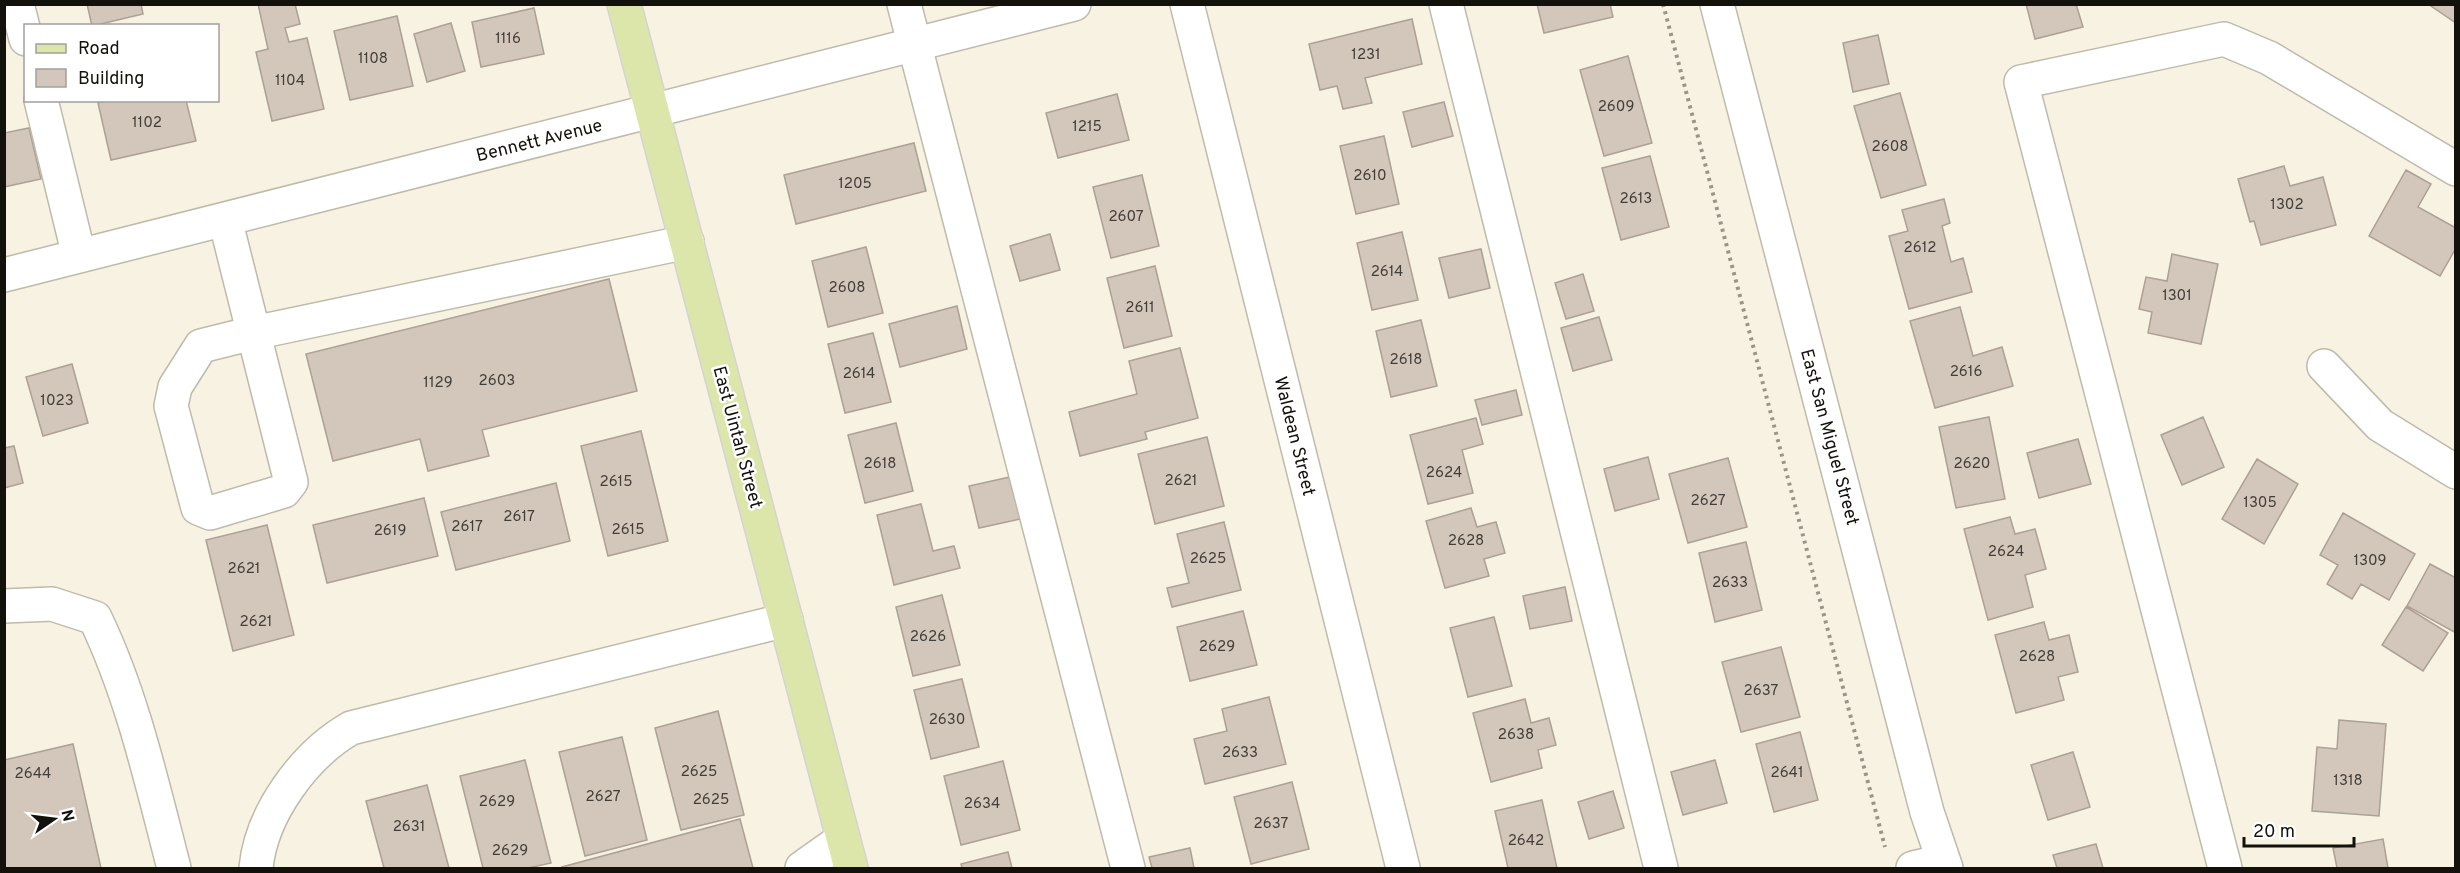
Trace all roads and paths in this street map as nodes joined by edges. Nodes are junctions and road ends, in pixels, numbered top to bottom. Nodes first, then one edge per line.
1 (17, 4) edge
2 (624, 4) edge
3 (904, 4) edge
4 (1074, 4) edge
5 (1187, 4) edge
6 (1446, 4) edge
7 (1663, 4) edge
8 (1717, 4) edge
9 (24, 31) edge
10 (914, 45) junction
11 (41, 102) edge
12 (652, 111) junction
13 (2456, 169) edge
14 (225, 219) junction
15 (687, 242) junction
16 (79, 256) junction
17 (4, 275) edge
18 (254, 333) junction
19 (2324, 366) dead end
20 (2456, 472) edge
21 (4, 606) edge
22 (786, 620) junction
23 (847, 854) edge
24 (1922, 864) edge
25 (174, 868) edge
26 (256, 868) edge
27 (802, 868) edge
28 (1128, 868) edge
29 (1403, 868) edge
30 (1661, 868) edge
31 (2225, 868) edge

1 - 9 street
2 - 12 main road, East Uintah Street
3 - 10 street
4 - 10 street, Bennett Avenue
5 - 29 street, Waldean Street
6 - 30 street
7 - 24 path
8 - 24 street, East San Miguel Street
10 - 12 street, Bennett Avenue
10 - 28 street
11 - 16 street
12 - 14 street, Bennett Avenue
12 - 15 main road, East Uintah Street
13 - 31 street
14 - 16 street, Bennett Avenue
14 - 18 street
15 - 18 street
15 - 22 main road, East Uintah Street
16 - 17 street, Bennett Avenue
18 - 18 street
19 - 20 street
21 - 25 street
22 - 23 main road, East Uintah Street
22 - 26 street
23 - 27 street

